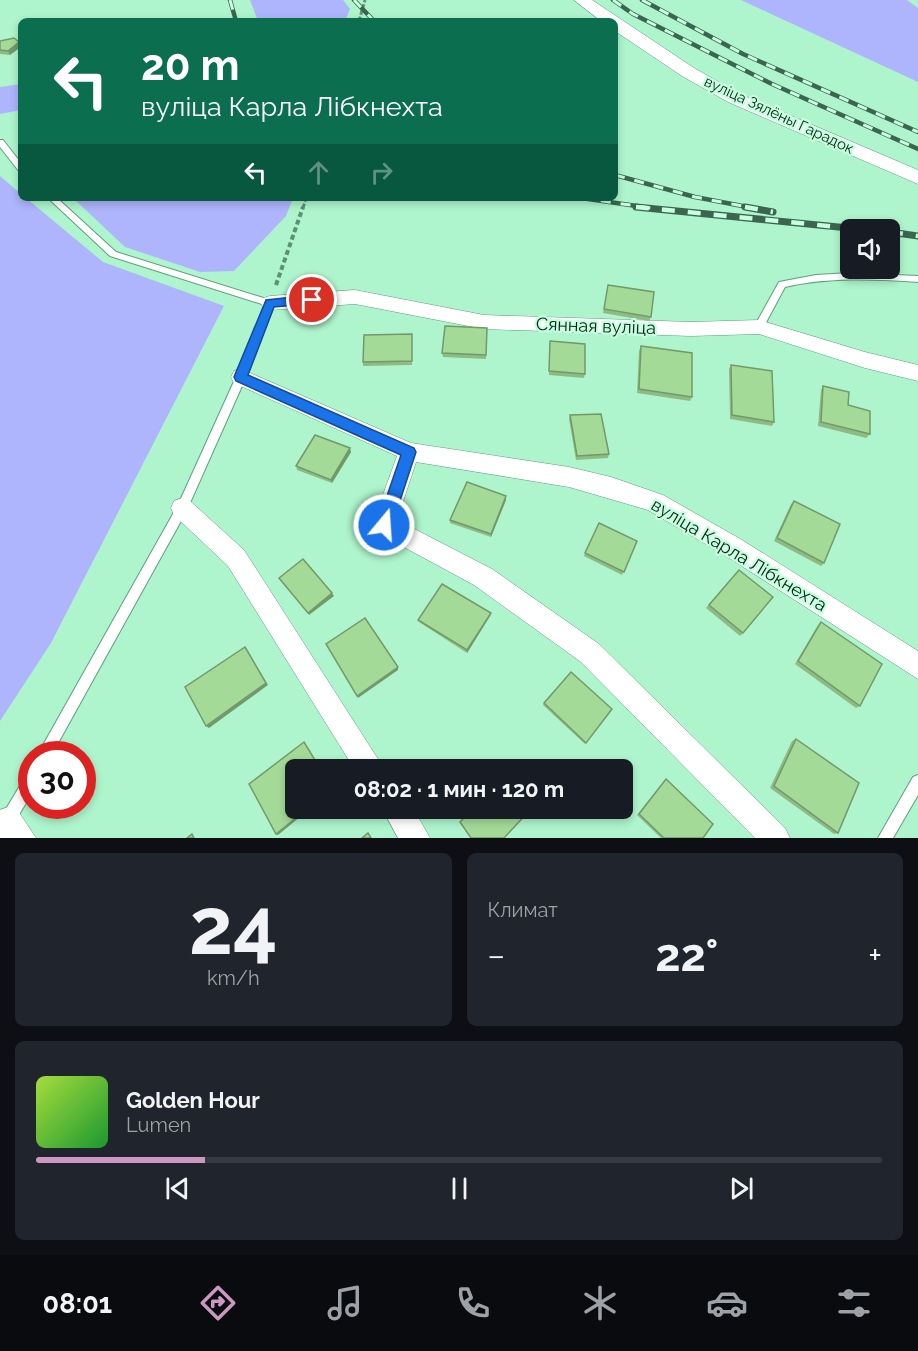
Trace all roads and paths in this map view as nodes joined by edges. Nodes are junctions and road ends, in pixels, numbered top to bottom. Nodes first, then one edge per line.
1 (364, 0) edge
2 (582, 0) edge
3 (360, 18) edge
4 (607, 18) edge
5 (618, 25) edge
6 (0, 142) edge
7 (18, 164) edge
8 (918, 178) edge
9 (55, 201) edge
10 (305, 201) edge
11 (918, 279) edge
12 (270, 303) junction
13 (759, 327) junction
14 (918, 373) edge
15 (241, 377) junction
16 (409, 452) junction
17 (182, 508) junction
18 (918, 666) edge
19 (52, 741) edge
20 (364, 759) edge
21 (918, 782) edge
22 (18, 812) edge
23 (403, 819) edge
24 (10, 831) edge
25 (415, 838) edge
26 (775, 838) edge
27 (885, 838) edge

1 - 3 path
2 - 4 street, вуліца Зялёны Гарадок
5 - 8 street, вуліца Зялёны Гарадок
6 - 7 lane
9 - 12 lane
10 - 12 path
11 - 13 lane
12 - 13 street, Сянная вуліца
12 - 15 lane
13 - 14 street, Сянная вуліца
15 - 16 street, вуліца Карла Лібкнехта
15 - 17 lane
16 - 18 street, вуліца Карла Лібкнехта
16 - 26 street
17 - 19 lane
17 - 20 street
21 - 27 lane
22 - 24 lane
23 - 25 street

